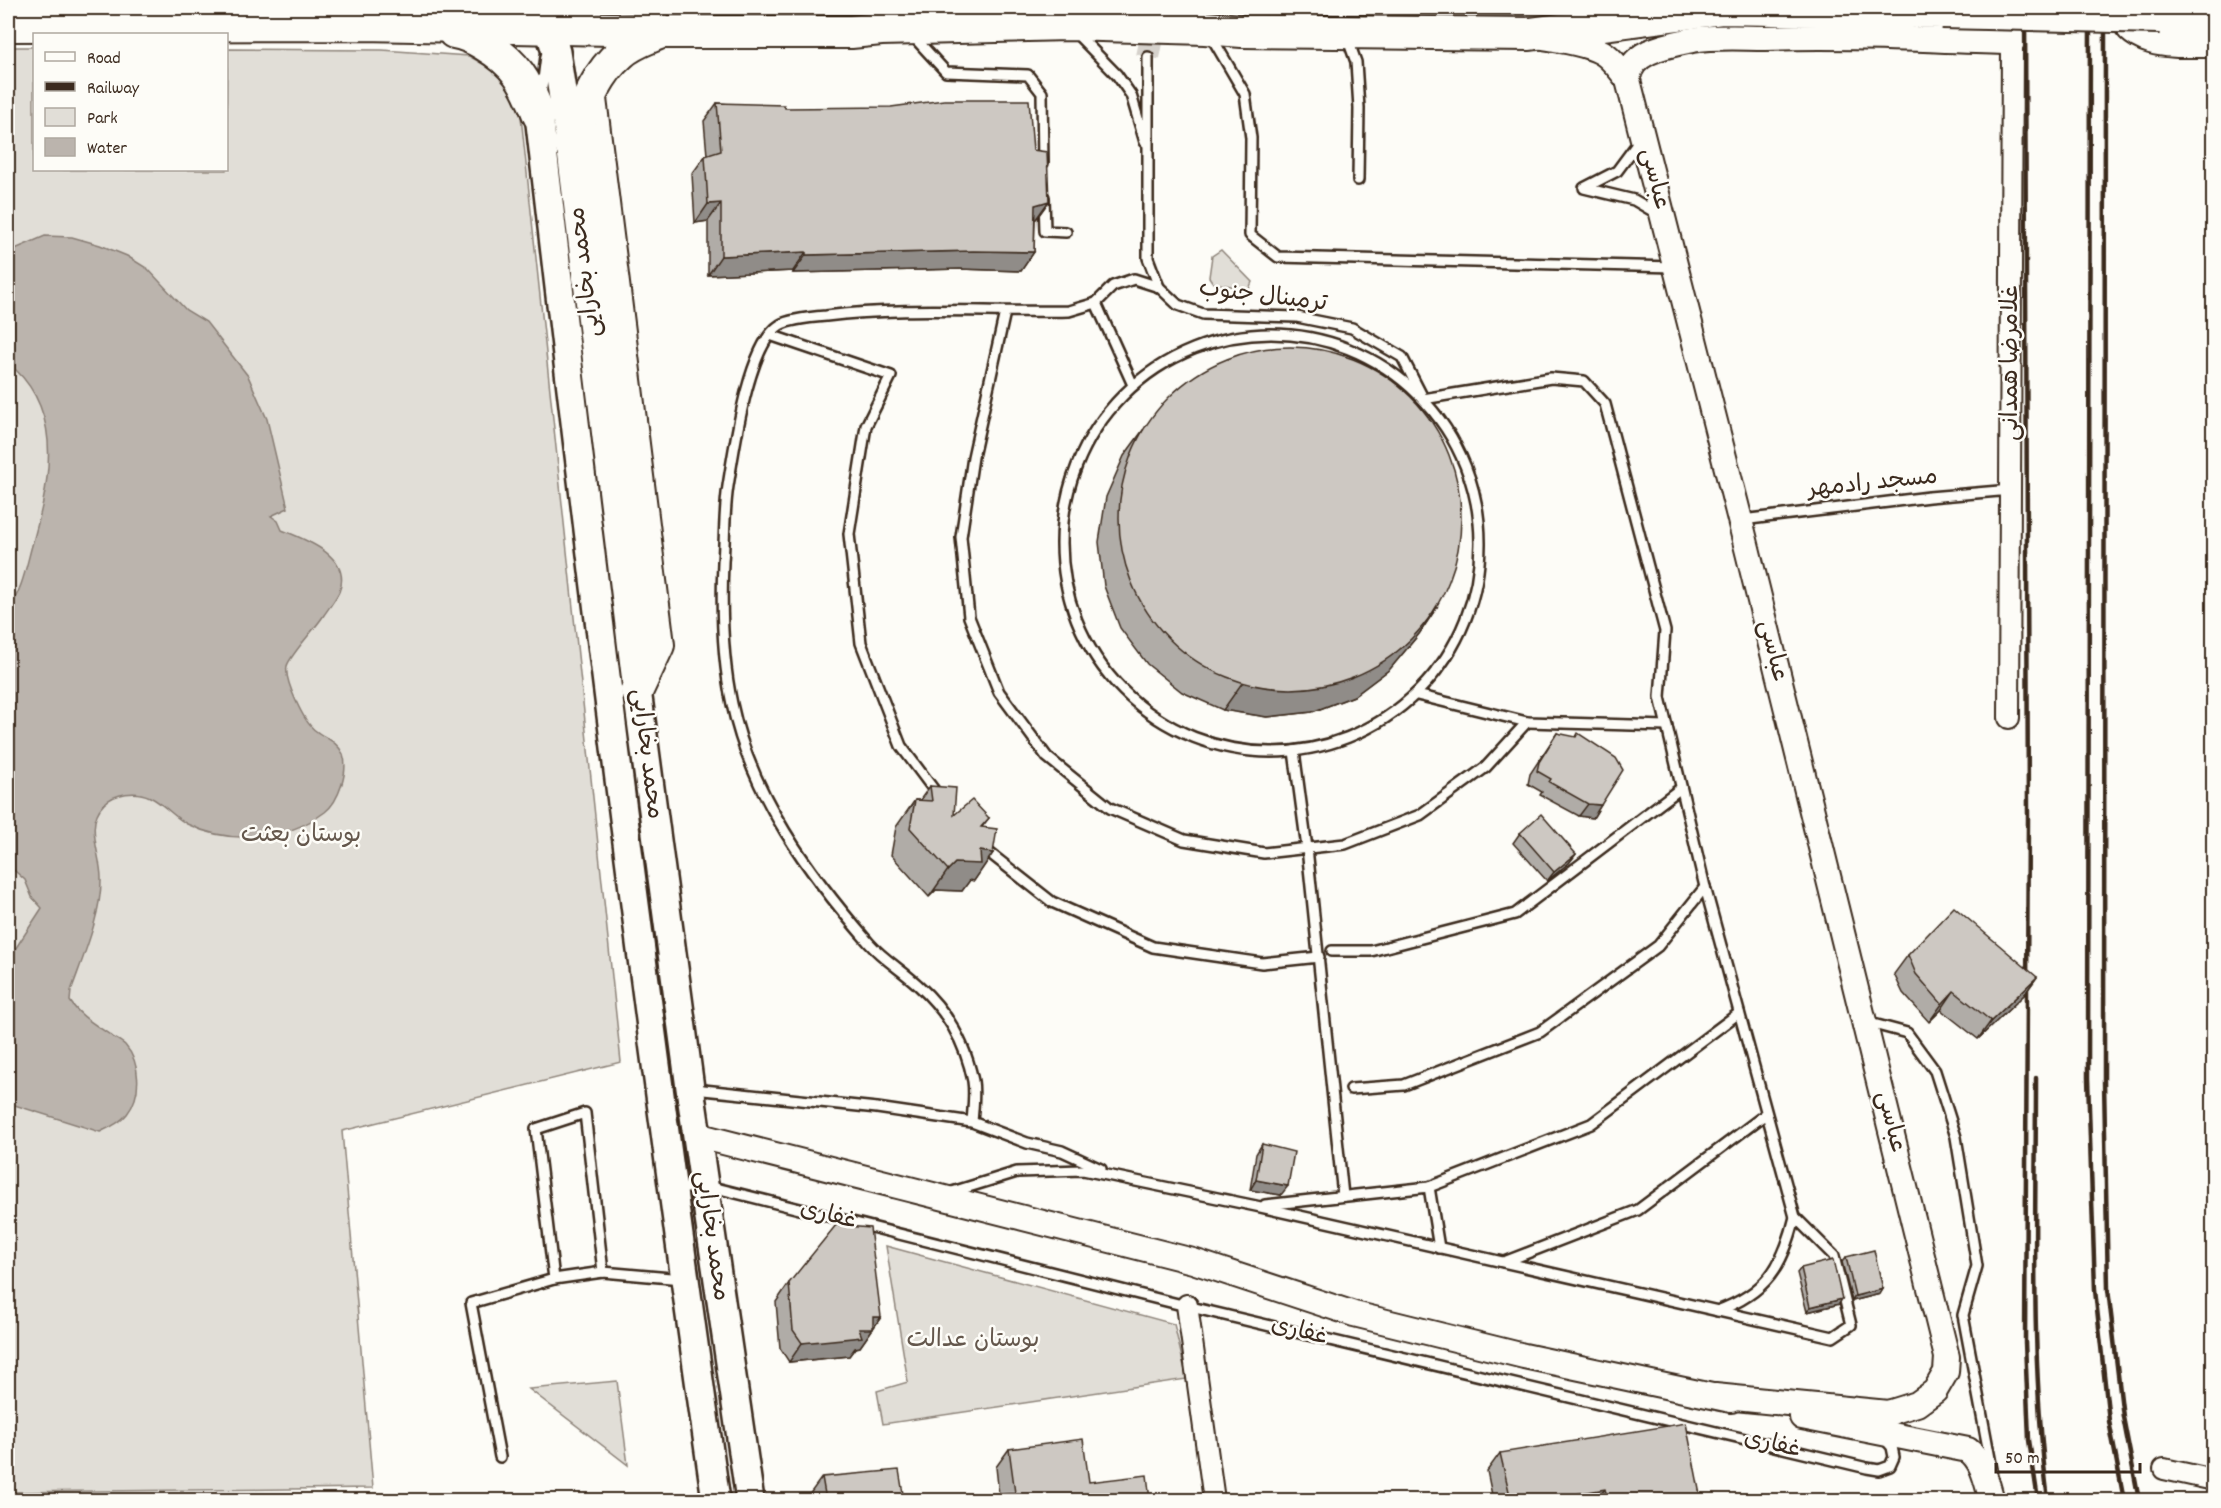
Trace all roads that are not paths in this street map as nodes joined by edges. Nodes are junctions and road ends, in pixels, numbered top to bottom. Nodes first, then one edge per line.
1 (2012, 8) edge
2 (2123, 8) edge
3 (555, 14) edge
4 (2214, 18) edge
5 (363, 24) junction
6 (1067, 24) junction
7 (8, 25) edge
8 (1205, 28) junction
9 (881, 29) junction
10 (757, 32) junction
11 (1345, 33) junction
12 (1530, 34) junction
13 (2214, 40) edge
14 (2012, 42) junction
15 (1148, 57) tunnel mouth
16 (1628, 80) junction
17 (590, 97) junction
18 (539, 115) junction
19 (1643, 136) junction
20 (570, 143) junction
21 (1148, 152) junction
22 (1043, 174) edge
23 (1358, 180) dead end
24 (1044, 185) edge
25 (1664, 217) junction
26 (1066, 232) dead end
27 (1676, 267) junction
28 (1159, 286) junction
29 (1096, 303) junction
30 (1005, 312) junction
31 (770, 335) junction
32 (1133, 385) junction
33 (1423, 399) junction
34 (2011, 490) junction
35 (1740, 520) junction
36 (637, 690) junction
37 (1417, 695) junction
38 (2009, 718) dead end
39 (1527, 722) junction
40 (1667, 726) junction
41 (1294, 752) junction
42 (1682, 788) junction
43 (940, 799) edge
44 (975, 841) edge
45 (1307, 848) junction
46 (1705, 887) junction
47 (1332, 951) dead end
48 (1319, 957) junction
49 (1739, 1013) junction
50 (1865, 1022) junction
51 (690, 1088) junction
52 (1351, 1089) dead end
53 (1766, 1114) junction
54 (972, 1122) junction
55 (696, 1135) junction
56 (1117, 1177) junction
57 (671, 1180) junction
58 (704, 1185) junction
59 (1429, 1187) junction
60 (1343, 1196) junction
61 (936, 1197) junction
62 (1256, 1206) junction
63 (1795, 1217) junction
64 (1439, 1248) junction
65 (1504, 1262) junction
66 (603, 1272) junction
67 (554, 1279) junction
68 (684, 1280) junction
69 (1187, 1305) junction
70 (1717, 1311) junction
71 (1715, 1396) junction
72 (1881, 1434) junction
73 (500, 1457) dead end
74 (2164, 1469) dead end
75 (2214, 1480) edge
76 (716, 1500) edge
77 (750, 1500) edge
78 (1214, 1500) edge
79 (1992, 1500) edge
80 (1998, 1500) edge

1 - 14 street, غلامرضا همدانی
2 - 13 highway
3 - 5 highway
3 - 10 highway
3 - 18 lane
3 - 20 main road, محمد بخارایی
4 - 12 highway, bridge
5 - 7 highway
5 - 18 highway
6 - 8 highway
6 - 9 highway
6 - 21 lane
8 - 11 highway
8 - 27 lane
9 - 10 highway
9 - 22 lane
10 - 17 highway
11 - 12 highway
11 - 23 lane
12 - 16 street
14 - 16 street
14 - 34 street, غلامرضا همدانی
15 - 21 lane, ترمینال جنوب
16 - 19 street, عباسی
17 - 20 highway
17 - 36 highway
18 - 57 main road, محمد بخارایی
19 - 25 street, عباسی
19 - 25 lane
20 - 36 main road, محمد بخارایی
21 - 28 lane, ترمینال جنوب
24 - 26 lane
25 - 27 street, عباسی
27 - 35 street, عباسی
28 - 29 lane
28 - 33 lane, ترمینال جنوب
29 - 30 lane
29 - 32 lane
30 - 31 lane
30 - 45 lane
31 - 43 lane
31 - 54 lane
32 - 33 lane
32 - 41 lane
33 - 37 lane
33 - 40 lane
34 - 35 lane, مسجد رادمهر
34 - 38 street, غلامرضا همدانی
35 - 50 street, عباسی
36 - 51 main road, محمد بخارایی
37 - 39 lane
37 - 41 lane
39 - 40 lane
39 - 45 lane
40 - 42 lane
41 - 45 lane
42 - 46 lane
42 - 47 lane
44 - 48 lane
45 - 48 lane
46 - 49 lane
46 - 52 lane
48 - 60 lane
49 - 53 lane
49 - 59 lane
50 - 71 street, عباسی
50 - 80 lane
51 - 54 lane
51 - 55 main road, محمد بخارایی
53 - 63 lane
53 - 65 lane
54 - 56 lane
55 - 57 main road
55 - 58 main road, محمد بخارایی
55 - 61 street, غفاری
56 - 61 lane
56 - 62 lane
57 - 58 lane, غفاری
57 - 68 main road, محمد بخارایی
58 - 69 lane, غفاری
58 - 77 main road, محمد بخارایی
59 - 60 lane
59 - 64 lane
60 - 62 lane
61 - 71 street, غفاری
62 - 64 lane
63 - 70 lane
63 - 70 lane
64 - 65 lane
65 - 70 lane
66 - 67 lane
66 - 67 lane
66 - 68 lane
67 - 73 lane
68 - 76 main road, محمد بخارایی
69 - 72 lane, غفاری
69 - 78 street
71 - 72 street, غفاری
72 - 79 street, غفاری
74 - 75 street

